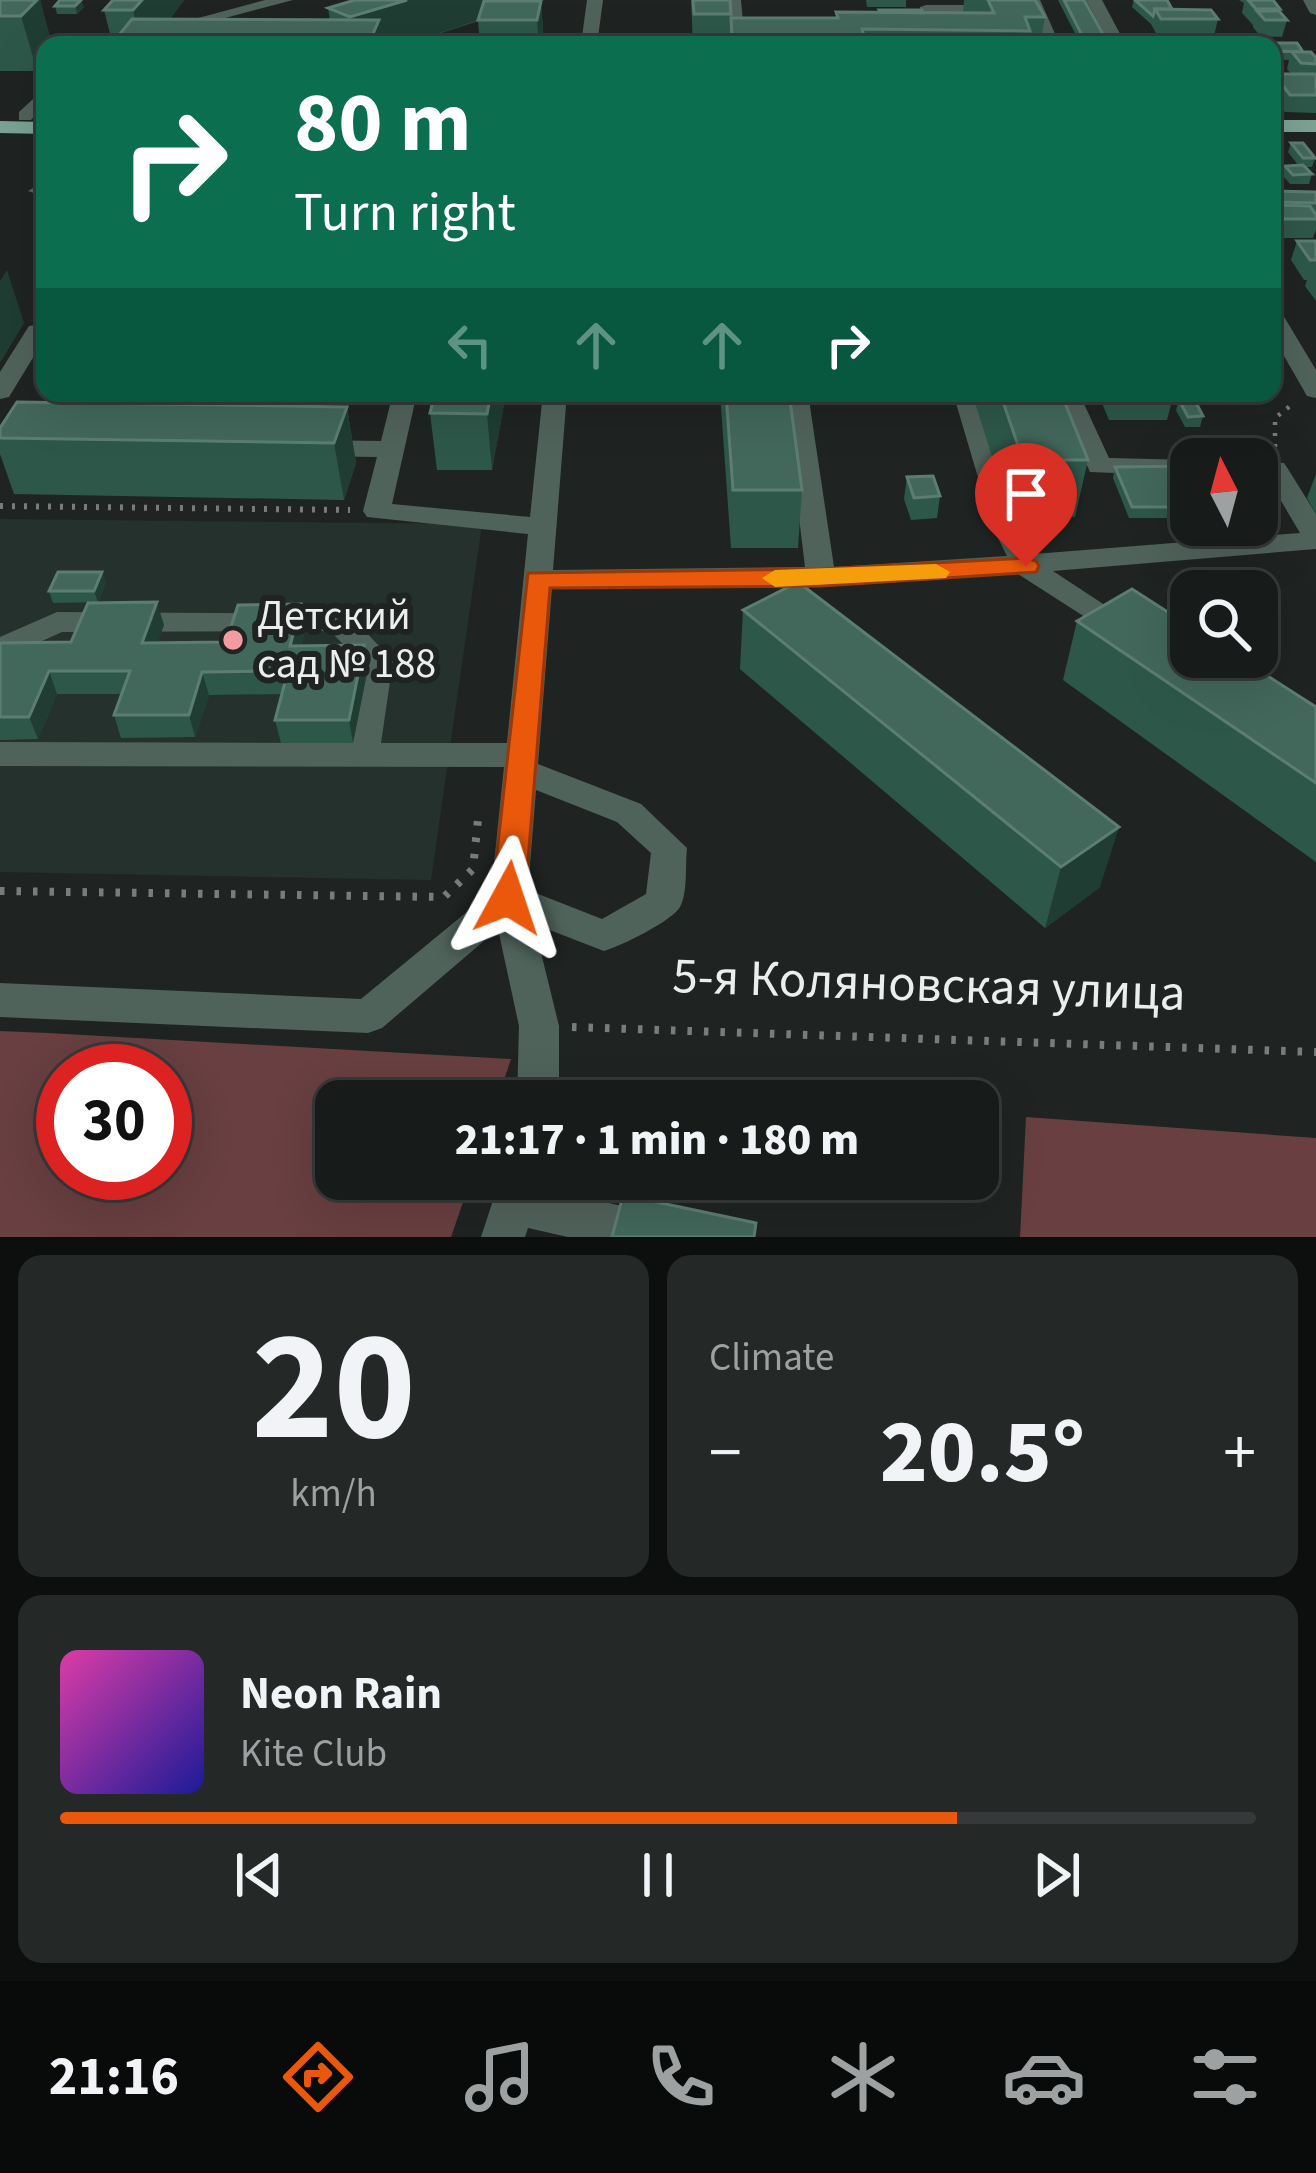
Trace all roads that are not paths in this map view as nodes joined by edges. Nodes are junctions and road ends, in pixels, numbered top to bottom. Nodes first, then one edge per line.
1 (211, 0) edge
2 (285, 0) edge
3 (595, 0) edge
4 (733, 0) edge
5 (1094, 0) edge
6 (1311, 0) edge
7 (924, 5) edge
8 (1034, 5) edge
9 (1316, 10) edge
10 (910, 23) edge
11 (590, 36) edge
12 (736, 36) edge
13 (1048, 36) edge
14 (1113, 36) edge
15 (36, 40) edge
16 (0, 42) edge
17 (0, 116) edge
18 (35, 117) edge
19 (1281, 126) edge
20 (1316, 126) edge
21 (0, 128) edge
22 (36, 128) edge
23 (1281, 136) edge
24 (1316, 137) edge
25 (1281, 330) edge
26 (36, 333) edge
27 (1315, 389) edge
28 (0, 392) edge
29 (403, 402) edge
30 (554, 402) edge
31 (797, 402) edge
32 (967, 402) edge
33 (1071, 402) edge
34 (275, 448) edge
35 (390, 449) junction
36 (1170, 468) edge
37 (1278, 486) edge
38 (542, 527) junction
39 (1316, 538) edge
40 (1026, 566) junction
41 (538, 579) junction
42 (813, 589) junction
43 (0, 650) edge
44 (1162, 657) edge
45 (0, 754) edge
46 (362, 755) junction
47 (521, 763) junction
48 (508, 898) junction
49 (0, 1000) edge
50 (538, 1080) edge
51 (513, 1207) edge
52 (666, 1237) edge

1 - 2 street
3 - 11 street
4 - 12 street
5 - 14 street
6 - 9 street
7 - 8 street
7 - 10 street
8 - 13 street
15 - 16 street
17 - 18 main road
19 - 20 main road
21 - 22 main road
23 - 24 main road
25 - 27 street
26 - 28 street
29 - 35 street
30 - 38 street
31 - 42 street
32 - 40 street
33 - 36 street
34 - 35 street
35 - 38 street
37 - 39 street
38 - 41 street
39 - 40 street
40 - 42 street
40 - 44 street
41 - 42 street
41 - 47 street
43 - 46 street
45 - 46 street
46 - 47 street
47 - 48 street
47 - 48 street
48 - 49 street
48 - 50 street
51 - 52 street

